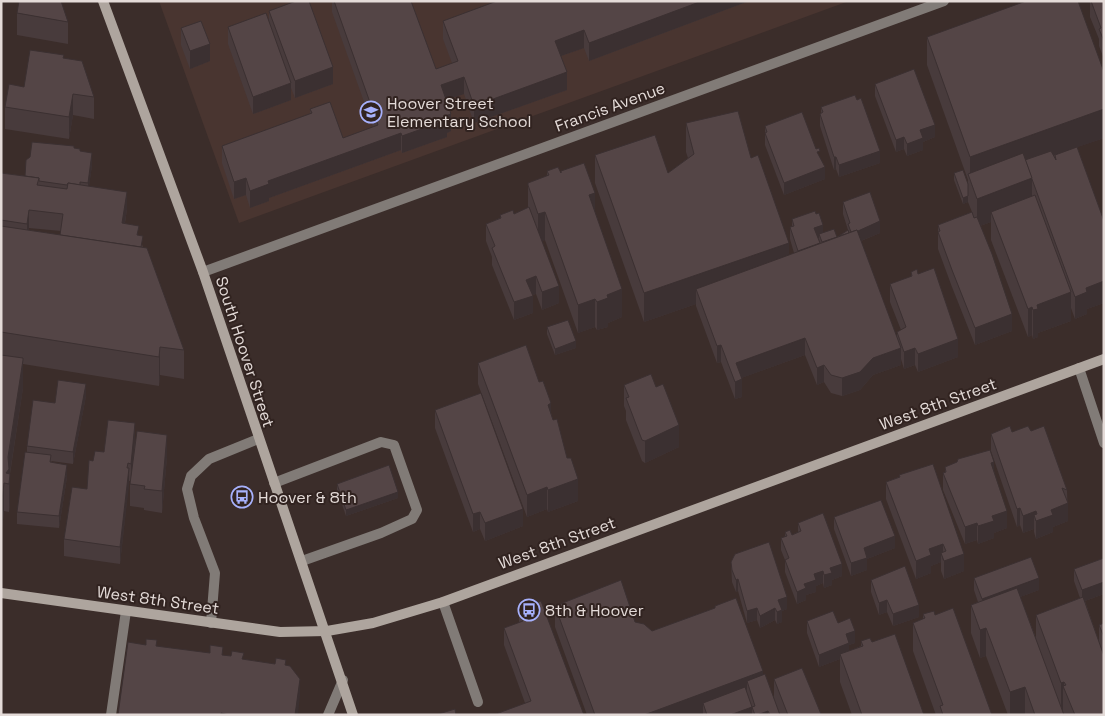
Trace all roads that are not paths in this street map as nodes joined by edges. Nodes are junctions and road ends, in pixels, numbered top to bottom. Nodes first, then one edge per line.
1 (103, 1) edge
2 (944, 1) edge
3 (925, 4) edge
4 (203, 272) junction
5 (1104, 359) edge
6 (1079, 368) junction
7 (258, 439) junction
8 (1104, 444) edge
9 (274, 483) junction
10 (302, 562) junction
11 (1, 593) edge
12 (443, 602) junction
13 (126, 611) junction
14 (211, 623) junction
15 (327, 631) junction
16 (343, 680) junction
17 (478, 702) dead end
18 (111, 715) edge
19 (328, 715) edge
20 (353, 715) edge

1 - 4 main road, South Hoover Street
2 - 3 street, Francis Avenue
3 - 4 street, Francis Avenue
4 - 7 main road, South Hoover Street
5 - 6 main road, West 8th Street
6 - 8 street
6 - 12 main road, West 8th Street
7 - 9 main road, South Hoover Street
7 - 14 street
9 - 10 main road, South Hoover Street
9 - 10 street
10 - 15 main road, South Hoover Street
11 - 13 main road, West 8th Street
12 - 15 main road, West 8th Street
12 - 17 street
13 - 14 main road, West 8th Street
13 - 18 street
14 - 15 main road, West 8th Street
15 - 16 main road, South Hoover Street
16 - 19 street
16 - 20 main road, South Hoover Street

